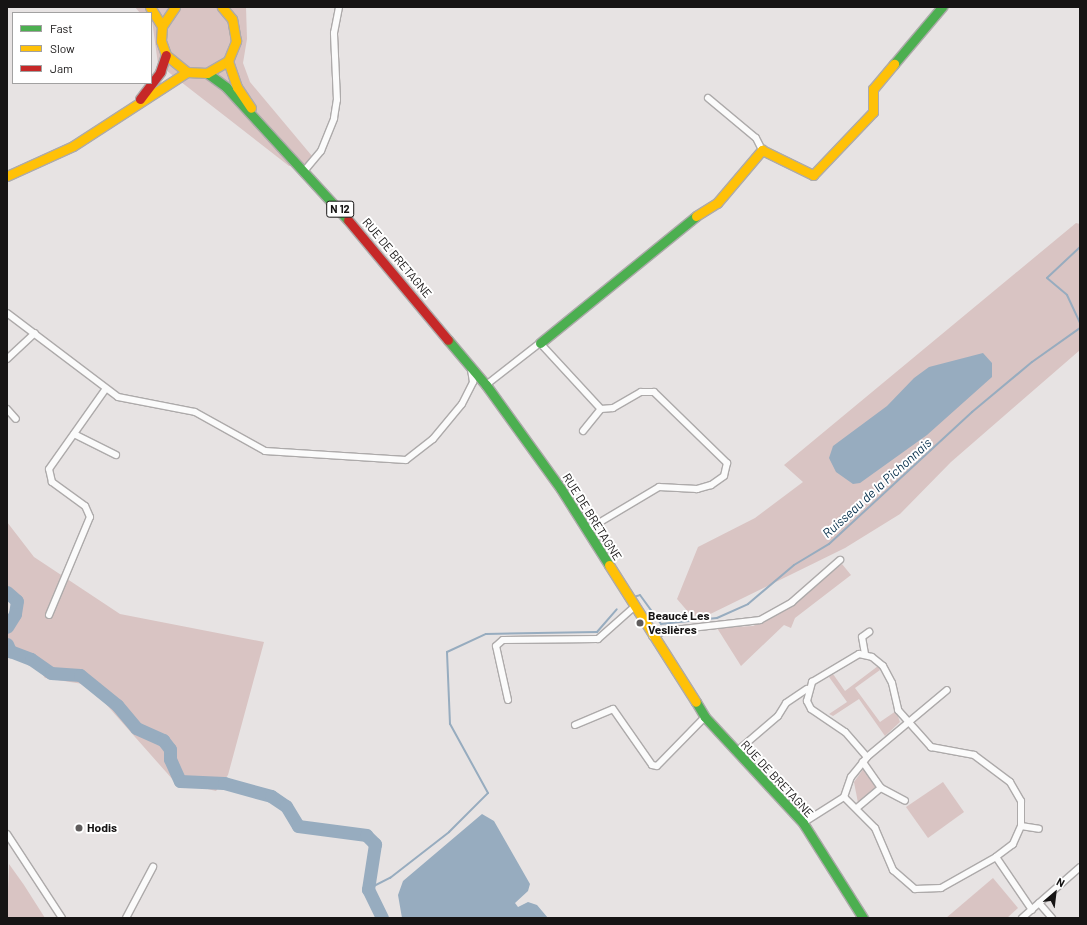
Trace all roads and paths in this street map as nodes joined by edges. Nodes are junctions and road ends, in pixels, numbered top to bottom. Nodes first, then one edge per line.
1 (150, 7) edge
2 (173, 7) edge
3 (339, 7) edge
4 (942, 7) edge
5 (224, 8) edge
6 (162, 26) junction
7 (166, 55) junction
8 (228, 61) junction
9 (187, 72) junction
10 (207, 73) junction
11 (152, 83) edge
12 (151, 84) edge
13 (708, 98) dead end
14 (136, 104) junction
15 (280, 144) junction
16 (762, 150) junction
17 (305, 170) junction
18 (7, 176) edge
19 (7, 312) edge
20 (35, 333) junction
21 (540, 343) junction
22 (7, 359) edge
23 (470, 365) junction
24 (486, 385) junction
25 (106, 390) junction
26 (7, 409) edge
27 (600, 409) junction
28 (16, 419) dead end
29 (583, 430) dead end
30 (74, 434) junction
31 (116, 455) dead end
32 (587, 530) junction
33 (840, 560) dead end
34 (634, 607) junction
35 (49, 615) dead end
36 (869, 632) dead end
37 (652, 636) junction
38 (865, 654) junction
39 (807, 689) junction
40 (947, 690) dead end
41 (508, 700) dead end
42 (705, 717) junction
43 (906, 723) junction
44 (575, 725) dead end
45 (736, 752) junction
46 (865, 759) junction
47 (880, 788) junction
48 (844, 797) junction
49 (905, 801) dead end
50 (858, 807) junction
51 (803, 823) junction
52 (1021, 826) junction
53 (1039, 829) dead end
54 (7, 834) edge
55 (996, 857) junction
56 (153, 867) dead end
57 (1080, 867) edge
58 (1039, 904) junction
59 (1032, 910) junction
60 (62, 918) edge
61 (126, 918) edge
62 (863, 918) edge
63 (1022, 918) edge
64 (1052, 918) edge

1 - 6 main road
2 - 6 main road
3 - 17 street
4 - 16 main road
5 - 8 main road
6 - 7 main road
7 - 9 main road
7 - 11 main road
8 - 10 main road
8 - 15 main road, RUE DE BRETAGNE / N 12
9 - 10 main road
9 - 14 main road
10 - 15 main road, RUE DE BRETAGNE / N 12
12 - 14 main road
13 - 16 street
14 - 18 main road
15 - 17 main road, RUE DE BRETAGNE / N 12
16 - 21 main road
17 - 23 main road, RUE DE BRETAGNE / N 12
19 - 20 street
20 - 22 street
20 - 25 street
21 - 24 street
21 - 27 street
23 - 24 main road, RUE DE BRETAGNE / N 12
23 - 25 street
24 - 32 main road, RUE DE BRETAGNE / N 12
25 - 30 street
26 - 28 street
27 - 29 street
27 - 32 street
30 - 31 street
30 - 35 street
32 - 34 main road, RUE DE BRETAGNE / N 12
33 - 37 street
34 - 37 main road, RUE DE BRETAGNE / N 12
34 - 41 street
36 - 38 street
37 - 42 main road, RUE DE BRETAGNE / N 12
38 - 39 street
38 - 43 street
39 - 45 street
39 - 46 street
40 - 43 street
42 - 44 street
42 - 45 main road, RUE DE BRETAGNE / N 12
43 - 46 street
43 - 52 street
45 - 51 main road, RUE DE BRETAGNE / N 12
46 - 47 street
46 - 48 street
47 - 49 street
47 - 50 street
48 - 50 street
48 - 51 street
50 - 55 street
51 - 62 main road, RUE DE BRETAGNE / N 12
52 - 53 street
52 - 55 street
54 - 60 street
55 - 59 street
56 - 61 street
57 - 58 street
58 - 59 street
58 - 64 street
59 - 63 street

